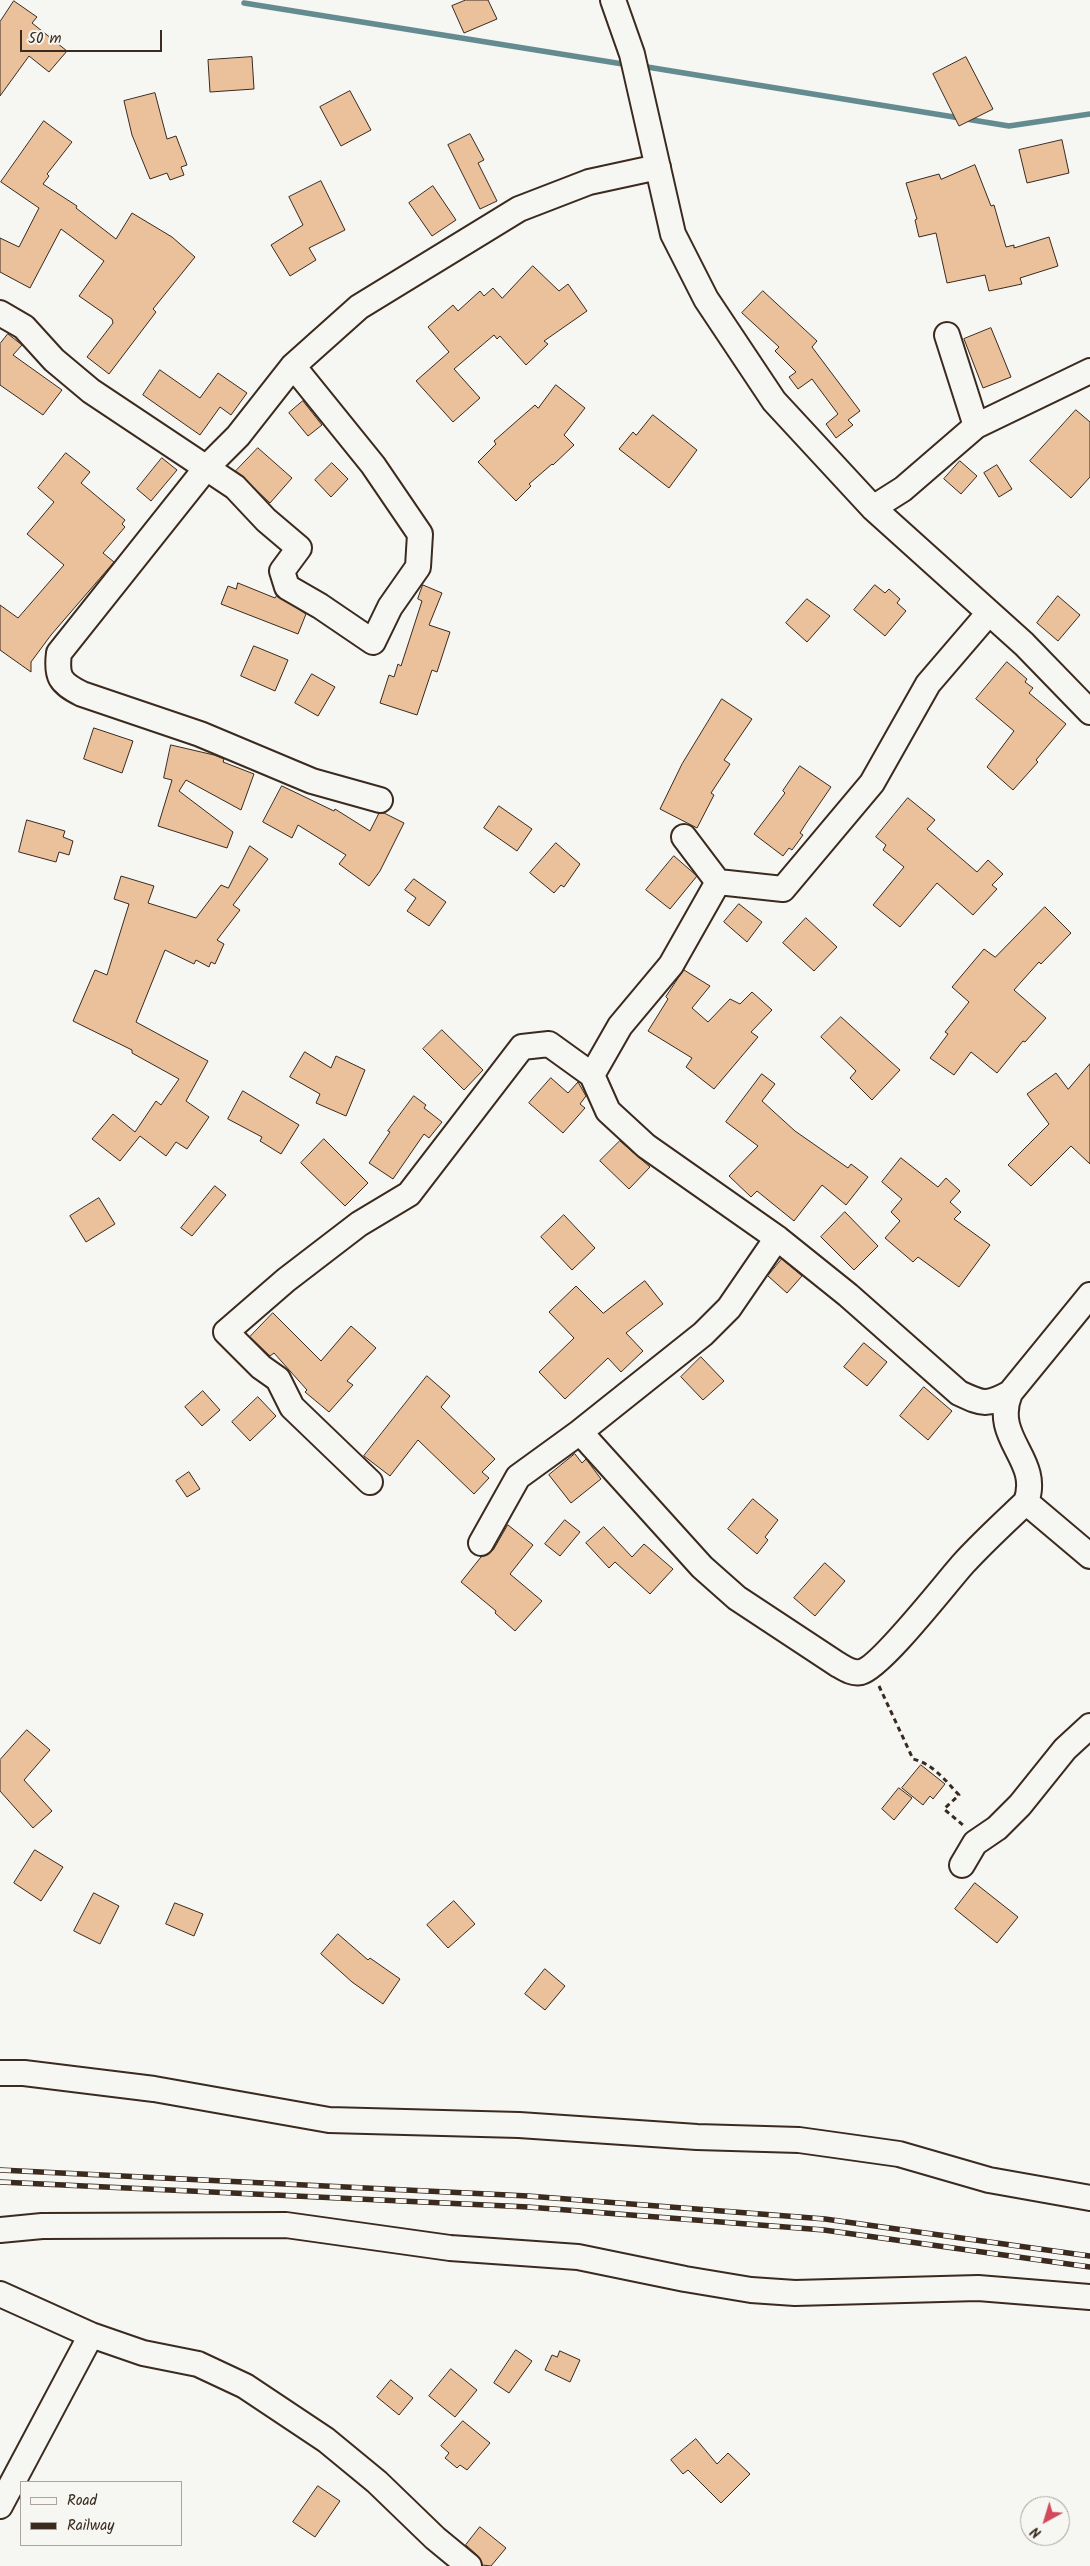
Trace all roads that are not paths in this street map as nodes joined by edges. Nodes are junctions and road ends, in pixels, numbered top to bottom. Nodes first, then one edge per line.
1 (613, 0) edge
2 (658, 167) junction
3 (0, 313) edge
4 (947, 335) dead end
5 (293, 366) junction
6 (1090, 370) edge
7 (976, 426) junction
8 (207, 467) junction
9 (873, 508) junction
10 (988, 614) junction
11 (1090, 712) edge
12 (380, 800) dead end
13 (684, 837) dead end
14 (718, 882) junction
15 (592, 1075) junction
16 (777, 1238) junction
17 (1090, 1295) edge
18 (1010, 1394) junction
19 (580, 1432) junction
20 (370, 1482) dead end
21 (1026, 1502) junction
22 (482, 1543) dead end
23 (1090, 1556) edge
24 (1090, 1726) edge
25 (962, 1865) dead end
26 (0, 2073) edge
27 (1090, 2198) edge
28 (0, 2230) edge
29 (0, 2294) edge
30 (1090, 2297) edge
31 (91, 2335) junction
32 (0, 2506) edge
33 (469, 2566) edge

1 - 2 street
2 - 5 street
2 - 9 street
3 - 8 street
4 - 7 street
5 - 8 street
5 - 8 street
6 - 7 street
7 - 9 street
8 - 12 street
9 - 10 street
10 - 11 street
10 - 14 street
13 - 14 street
14 - 15 street
15 - 16 street
15 - 20 street
16 - 18 street
16 - 19 street
17 - 18 street
18 - 21 street
19 - 21 street
19 - 22 street
21 - 23 street
24 - 25 street
26 - 27 street
28 - 30 street
29 - 31 street
31 - 32 street
31 - 33 street

